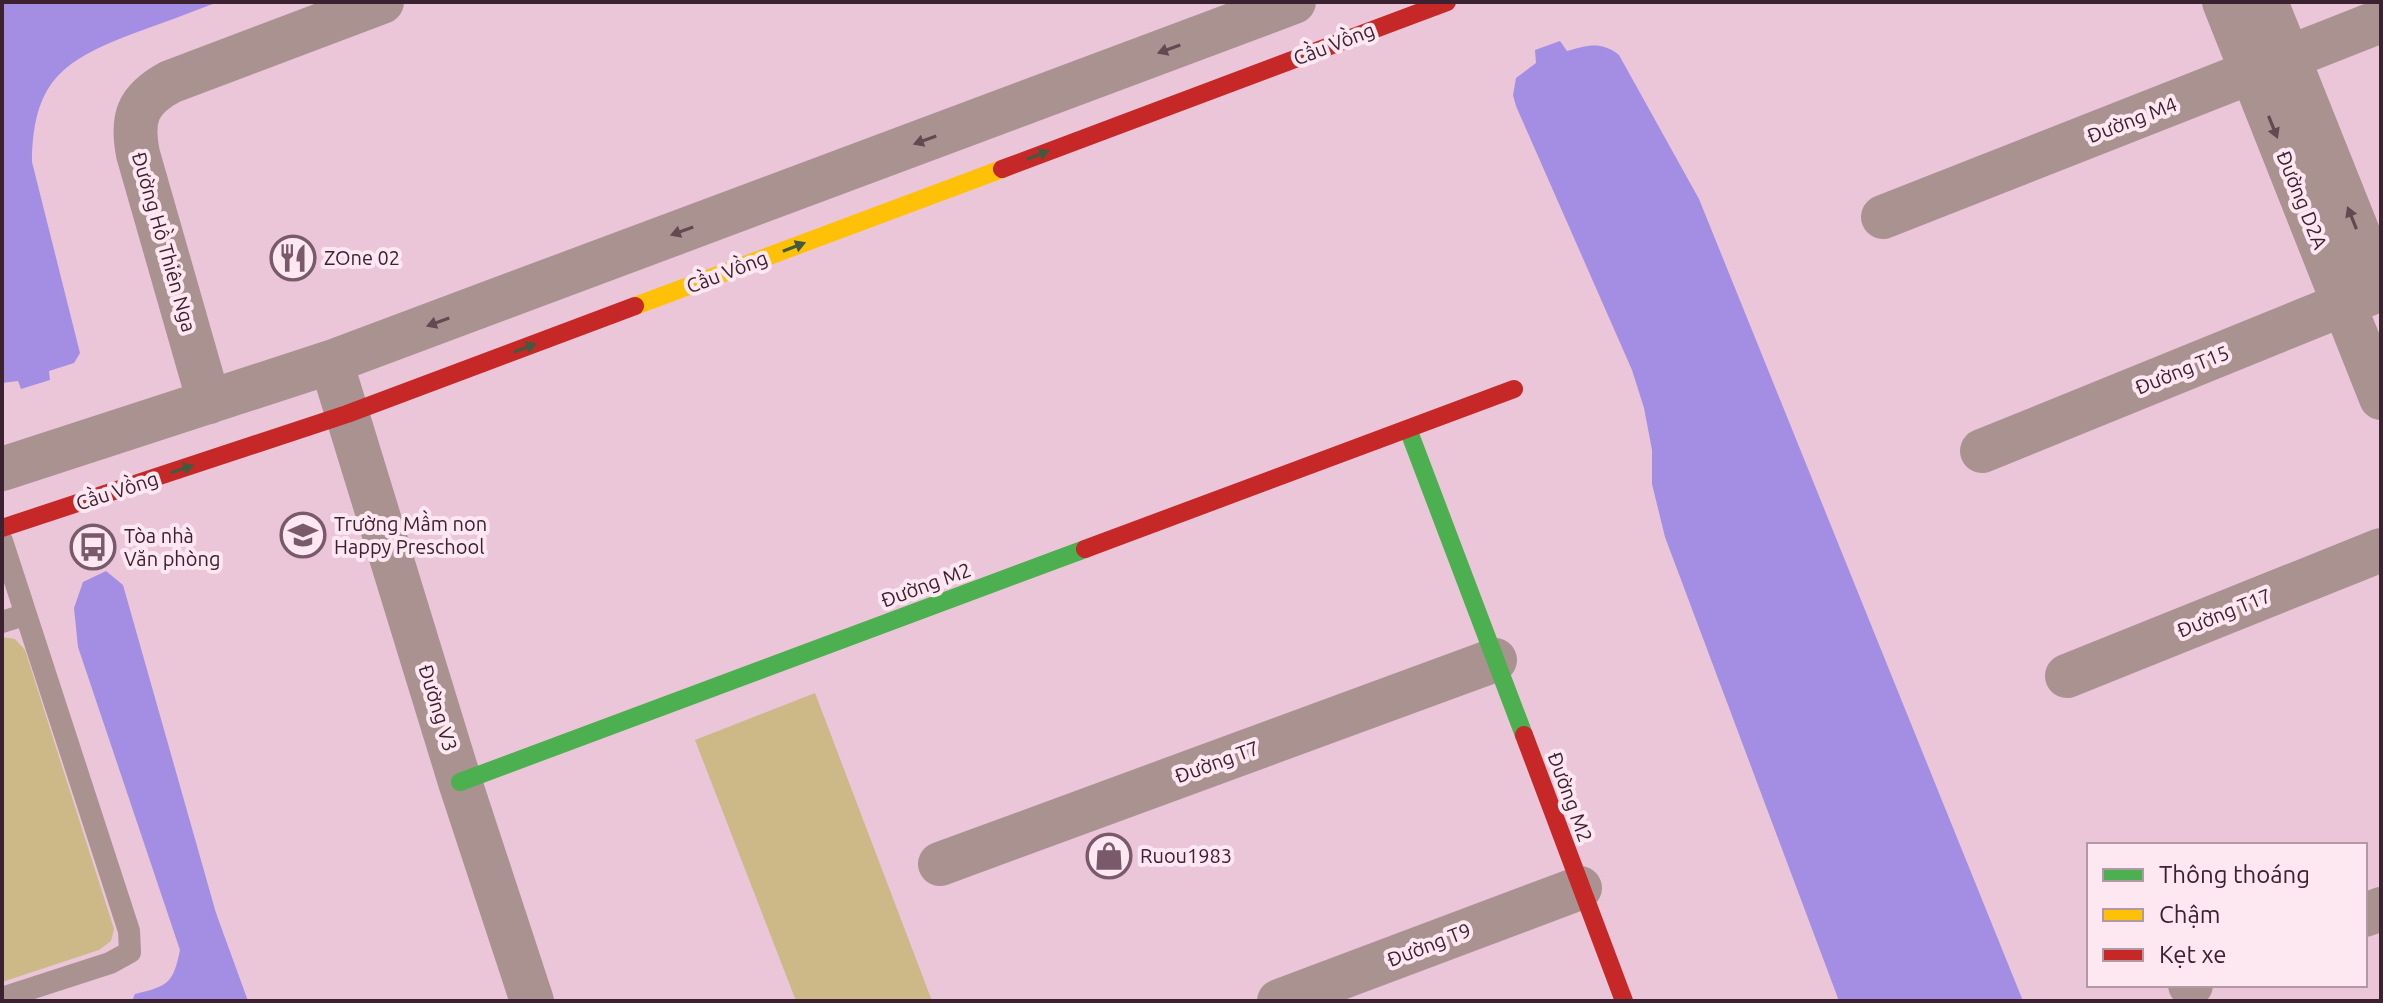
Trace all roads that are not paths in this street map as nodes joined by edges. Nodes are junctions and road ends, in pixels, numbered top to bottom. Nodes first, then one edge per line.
1 (382, 2) edge
2 (1294, 2) edge
3 (1447, 2) edge
4 (2224, 2) edge
5 (2266, 2) edge
6 (1228, 14) edge
7 (2381, 21) edge
8 (2270, 65) junction
9 (1883, 217) dead end
10 (2372, 293) edge
11 (331, 362) junction
12 (1514, 389) dead end
13 (2381, 398) edge
14 (209, 402) junction
15 (347, 414) junction
16 (1408, 429) junction
17 (1982, 451) dead end
18 (2, 469) edge
19 (2, 528) edge
20 (2, 541) edge
21 (2381, 550) edge
22 (24, 615) junction
23 (2, 622) edge
24 (1495, 660) junction
25 (2067, 676) dead end
26 (460, 782) junction
27 (940, 864) dead end
28 (1580, 888) junction
29 (2, 998) edge
30 (532, 1001) edge
31 (1279, 1001) edge
32 (1624, 1001) edge

1 - 14 street, Đường Hồ Thiên Nga
2 - 6 street
15 -> 3 street, Cầu Vồng
4 - 8 street, Đường D2A
5 - 8 street, Đường D2A
6 -> 11 street
7 - 8 street, Đường M4
8 - 9 street, Đường M4
8 - 10 street, Đường D2A
10 - 13 street, Đường D2A
10 - 17 street, Đường T15
11 - 14 street
11 - 15 street, Đường V3
12 - 16 street, Đường M2
14 - 18 street
19 -> 15 street, Cầu Vồng
15 - 26 street, Đường V3
16 - 24 street, Đường M2
16 - 26 street, Đường M2
20 - 22 lane
21 - 25 street, Đường T17
22 - 23 lane
22 - 29 lane
24 - 27 street, Đường T7
24 - 28 street, Đường M2
26 - 30 street, Đường V3
28 - 31 street, Đường T9
28 - 32 street, Đường M2

